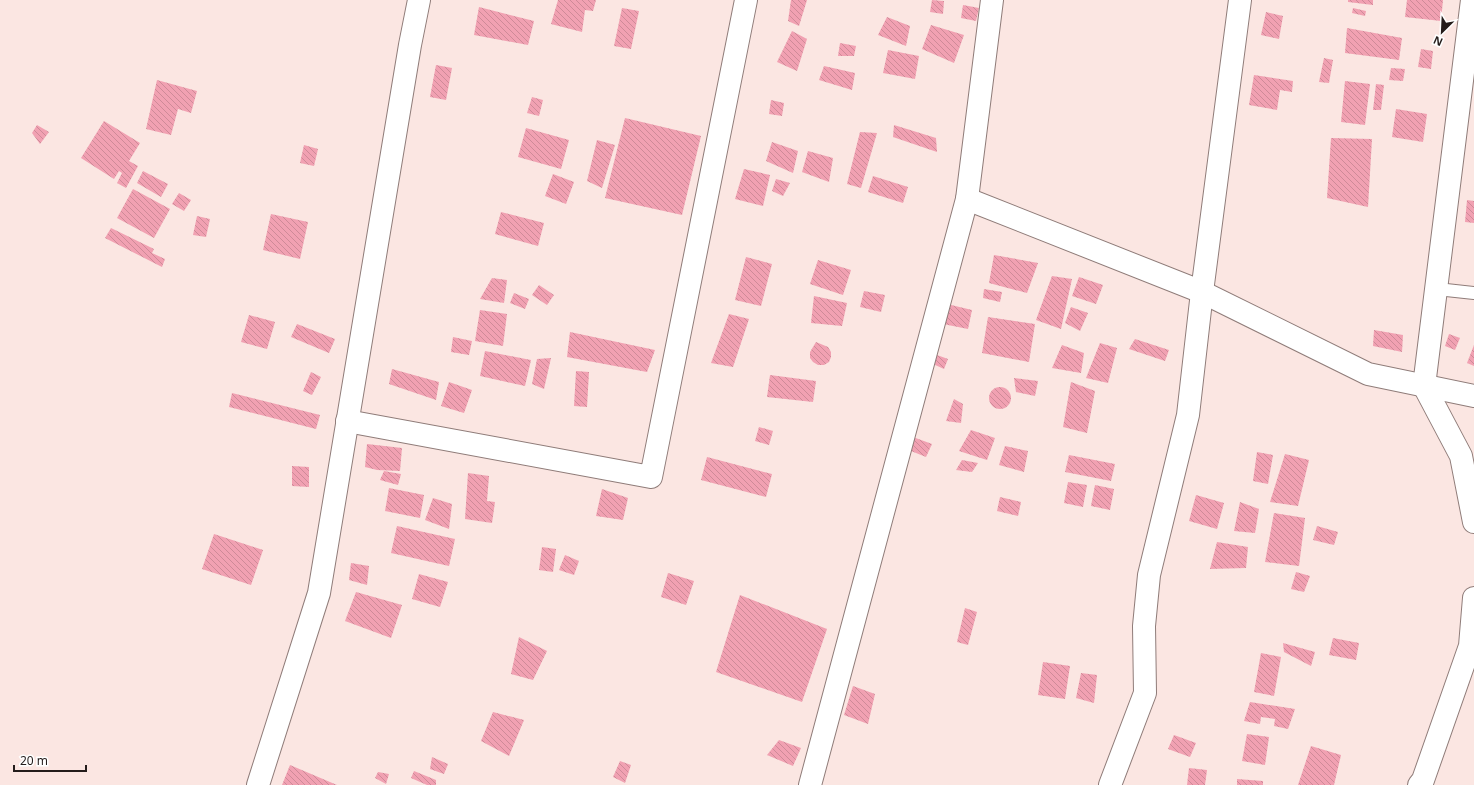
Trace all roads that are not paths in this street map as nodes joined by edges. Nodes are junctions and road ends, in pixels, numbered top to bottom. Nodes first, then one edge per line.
1 (419, 0) edge
2 (746, 0) edge
3 (992, 0) edge
4 (1240, 0) edge
5 (1472, 0) edge
6 (967, 199) junction
7 (1437, 289) junction
8 (1202, 292) junction
9 (1474, 292) edge
10 (1424, 386) junction
11 (1474, 396) edge
12 (347, 421) junction
13 (1474, 522) edge
14 (1474, 598) edge
15 (258, 785) edge
16 (810, 785) edge
17 (1110, 785) edge
18 (1419, 785) edge

1 - 12 street
2 - 12 street
3 - 6 street
4 - 8 street
5 - 7 street
6 - 8 street
6 - 16 street
7 - 9 lane
7 - 10 street
8 - 10 street
8 - 17 street
10 - 11 street
10 - 13 street
12 - 15 street
14 - 18 street

